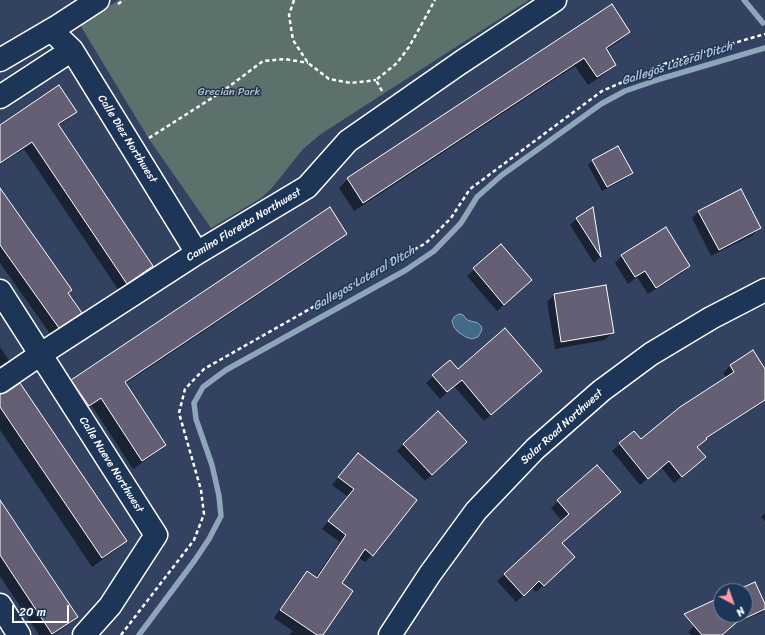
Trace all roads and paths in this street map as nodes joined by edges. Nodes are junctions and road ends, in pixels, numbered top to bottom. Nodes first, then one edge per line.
1 (124, 0) edge
2 (294, 0) edge
3 (435, 0) edge
4 (555, 0) edge
5 (105, 4) edge
6 (51, 30) junction
7 (765, 34) edge
8 (72, 50) junction
9 (0, 60) edge
10 (308, 63) junction
11 (376, 80) junction
12 (382, 91) dead end
13 (0, 97) edge
14 (145, 132) dead end
15 (197, 253) junction
16 (765, 290) edge
17 (0, 291) edge
18 (41, 354) junction
19 (0, 382) edge
20 (0, 605) edge
21 (20, 635) edge
22 (84, 635) edge
23 (121, 635) edge
24 (390, 635) edge

1 - 5 path
2 - 10 path
3 - 11 path
4 - 15 street, Camino Floretta Northwest
5 - 6 street
6 - 8 street, Calle Diez Northwest
6 - 9 street
7 - 23 path
8 - 13 street
8 - 15 street, Calle Diez Northwest
10 - 11 path
10 - 14 path
11 - 12 path
15 - 18 street, Camino Floretta Northwest
16 - 24 street, Solar Road Northwest
17 - 18 street, Calle Nueve Northwest
18 - 19 street, Camino Floretta Northwest
18 - 22 street, Calle Nueve Northwest
20 - 21 street

